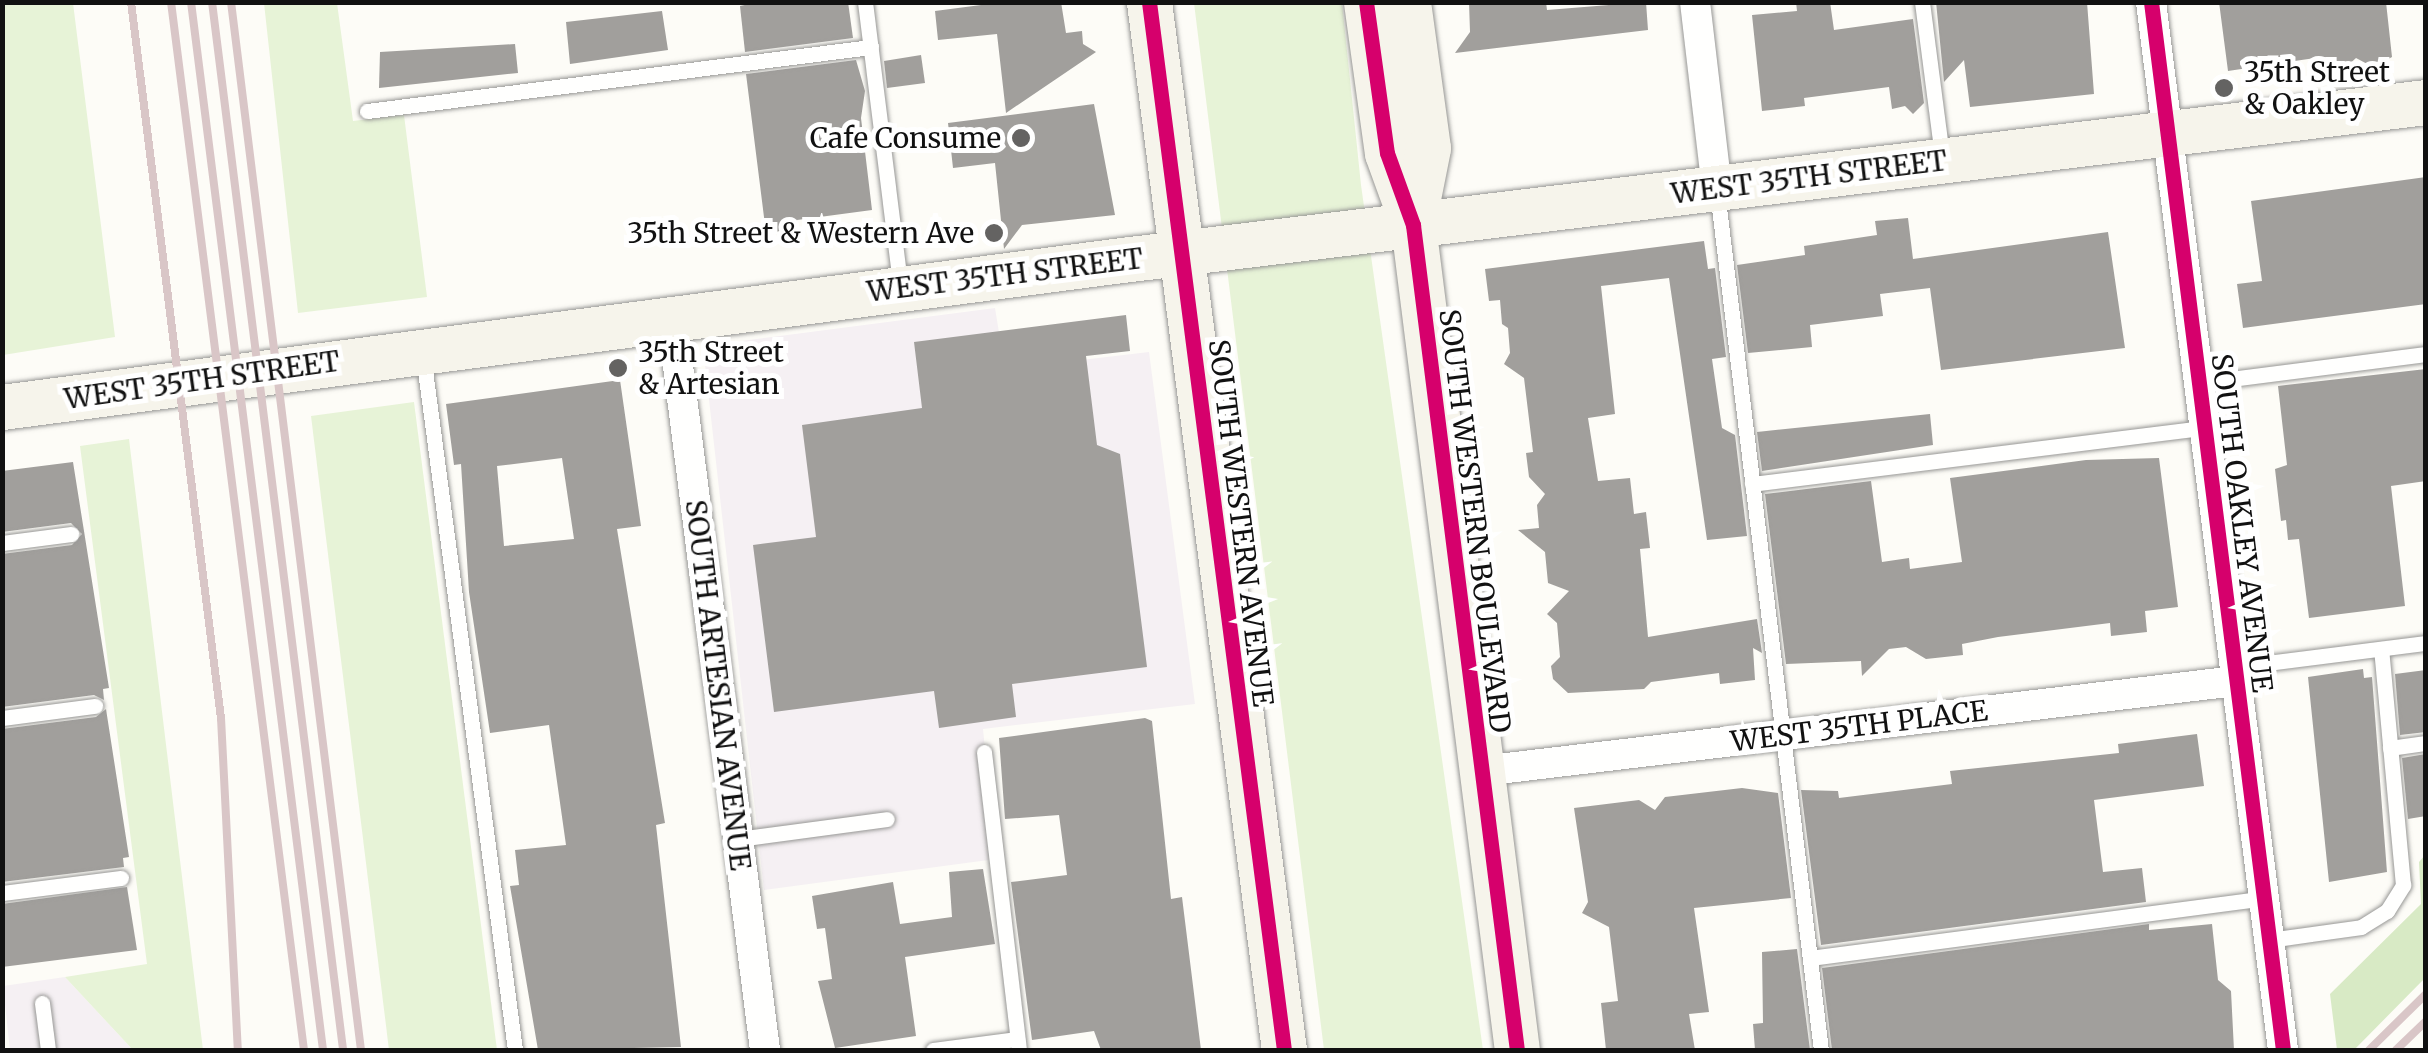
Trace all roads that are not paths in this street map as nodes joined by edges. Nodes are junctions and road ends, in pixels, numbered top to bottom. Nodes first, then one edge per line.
1 (865, 2) edge
2 (1149, 2) edge
3 (1366, 2) edge
4 (1408, 2) edge
5 (1696, 2) edge
6 (1922, 2) edge
7 (2152, 2) edge
8 (871, 48) junction
9 (2426, 102) edge
10 (368, 112) dead end
11 (2168, 134) junction
12 (1942, 161) junction
13 (1717, 188) junction
14 (1413, 225) junction
15 (1181, 253) junction
16 (900, 289) junction
17 (672, 319) junction
18 (423, 351) junction
19 (2426, 354) edge
20 (2199, 383) junction
21 (2, 407) edge
22 (2204, 428) junction
23 (1752, 484) junction
24 (71, 534) dead end
25 (2, 543) edge
26 (2426, 643) edge
27 (2381, 649) junction
28 (2235, 674) junction
29 (96, 706) dead end
30 (2, 718) edge
31 (1782, 735) junction
32 (2426, 743) edge
33 (2390, 748) junction
34 (984, 752) dead end
35 (1482, 772) junction
36 (887, 819) dead end
37 (738, 839) junction
38 (121, 878) dead end
39 (2, 893) edge
40 (2263, 898) junction
41 (2269, 940) junction
42 (1810, 958) junction
43 (42, 1003) dead end
44 (1018, 1045) edge
45 (48, 1050) edge
46 (515, 1050) edge
47 (765, 1050) edge
48 (933, 1050) edge
49 (1284, 1050) edge
50 (1518, 1050) edge
51 (1822, 1050) edge
52 (2282, 1050) edge

1 - 8 lane
2 - 15 main road, SOUTH WESTERN AVENUE
3 - 14 main road, SOUTH WESTERN BOULEVARD
4 - 14 main road, SOUTH WESTERN BOULEVARD
5 - 13 street
6 - 12 lane
7 - 11 street, SOUTH OAKLEY AVENUE
8 - 10 lane
8 - 16 lane
9 - 11 main road, WEST 35TH STREET
11 - 12 main road, WEST 35TH STREET
11 - 20 street, SOUTH OAKLEY AVENUE
12 - 13 main road, WEST 35TH STREET
13 - 14 main road, WEST 35TH STREET
13 - 23 lane
14 - 15 main road, WEST 35TH STREET
14 - 35 main road, SOUTH WESTERN BOULEVARD
15 - 16 main road, WEST 35TH STREET
15 - 49 main road, SOUTH WESTERN AVENUE
16 - 17 main road, WEST 35TH STREET
17 - 18 main road, WEST 35TH STREET
17 - 37 street, SOUTH ARTESIAN AVENUE
18 - 21 main road, WEST 35TH STREET
18 - 46 lane
19 - 20 lane
20 - 22 street, SOUTH OAKLEY AVENUE
22 - 23 lane
22 - 28 street, SOUTH OAKLEY AVENUE
23 - 31 lane
24 - 25 lane
26 - 27 lane
27 - 28 lane
27 - 33 lane
28 - 31 street, WEST 35TH PLACE
28 - 40 street, SOUTH OAKLEY AVENUE
29 - 30 lane
31 - 35 street, WEST 35TH PLACE
31 - 42 lane
32 - 33 lane
33 - 41 lane
34 - 44 lane
35 - 50 main road, SOUTH WESTERN BOULEVARD
36 - 37 lane
37 - 47 street, SOUTH ARTESIAN AVENUE
38 - 39 lane
40 - 41 street, SOUTH OAKLEY AVENUE
40 - 42 lane
41 - 52 street, SOUTH OAKLEY AVENUE
42 - 51 lane
43 - 45 lane
44 - 48 lane

